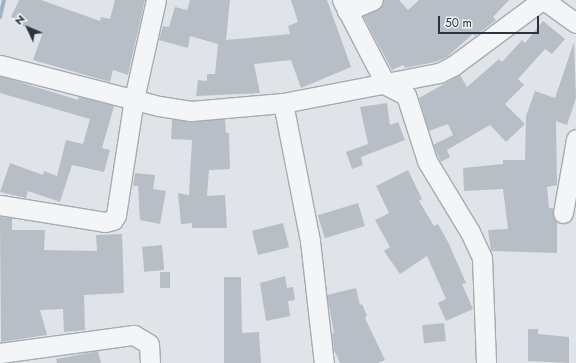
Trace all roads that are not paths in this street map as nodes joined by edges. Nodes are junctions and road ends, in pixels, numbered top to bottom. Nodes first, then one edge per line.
1 (156, 0) edge
2 (373, 0) edge
3 (543, 0) edge
4 (345, 5) edge
5 (576, 23) edge
6 (0, 66) edge
7 (386, 85) junction
8 (134, 99) junction
9 (283, 103) junction
10 (576, 139) edge
11 (0, 205) edge
12 (563, 213) dead end
13 (0, 353) edge
14 (150, 363) edge
15 (324, 363) edge
16 (486, 363) edge

1 - 8 street
2 - 4 street
3 - 5 street
3 - 7 street
4 - 7 street
6 - 8 street
7 - 9 street
7 - 16 street
8 - 9 street
8 - 11 street
9 - 15 street
10 - 12 street
13 - 14 street

